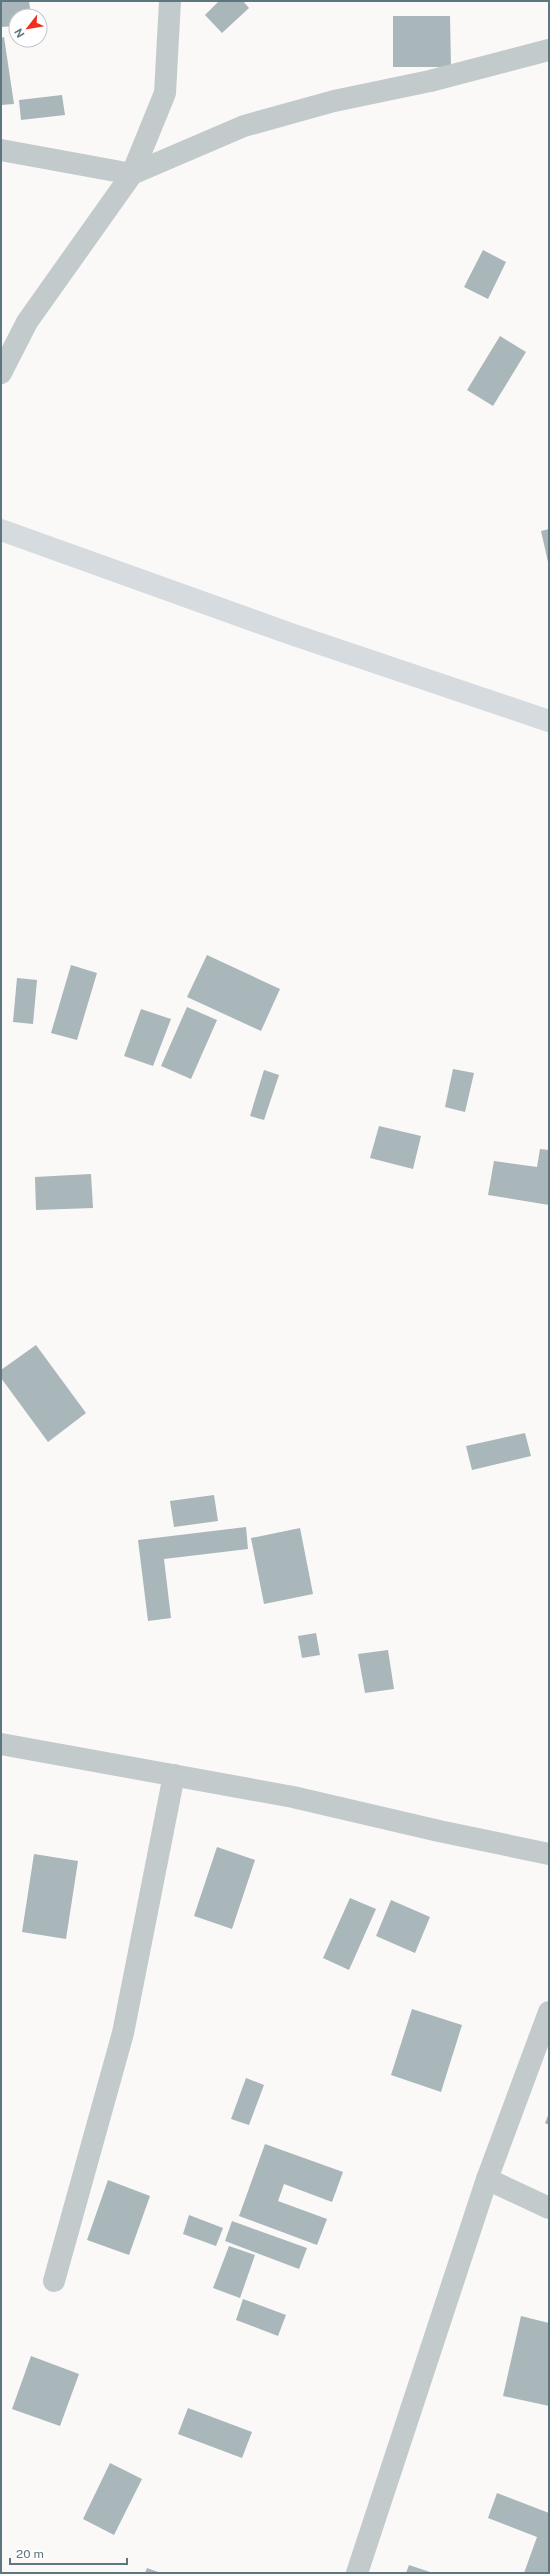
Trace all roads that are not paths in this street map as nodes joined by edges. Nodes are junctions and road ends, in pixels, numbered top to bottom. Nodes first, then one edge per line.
1 (170, 1) edge
2 (549, 50) edge
3 (1, 150) edge
4 (132, 174) junction
5 (1, 373) edge
6 (1, 530) edge
7 (549, 721) edge
8 (1, 1744) edge
9 (174, 1775) junction
10 (549, 1854) edge
11 (549, 2012) edge
12 (487, 2179) junction
13 (549, 2208) edge
14 (54, 2281) dead end
15 (357, 2573) edge

1 - 4 street
2 - 4 street
3 - 4 street
4 - 5 street
6 - 7 main road
8 - 9 street
9 - 10 street
9 - 14 street
11 - 12 street
12 - 13 street
12 - 15 street

